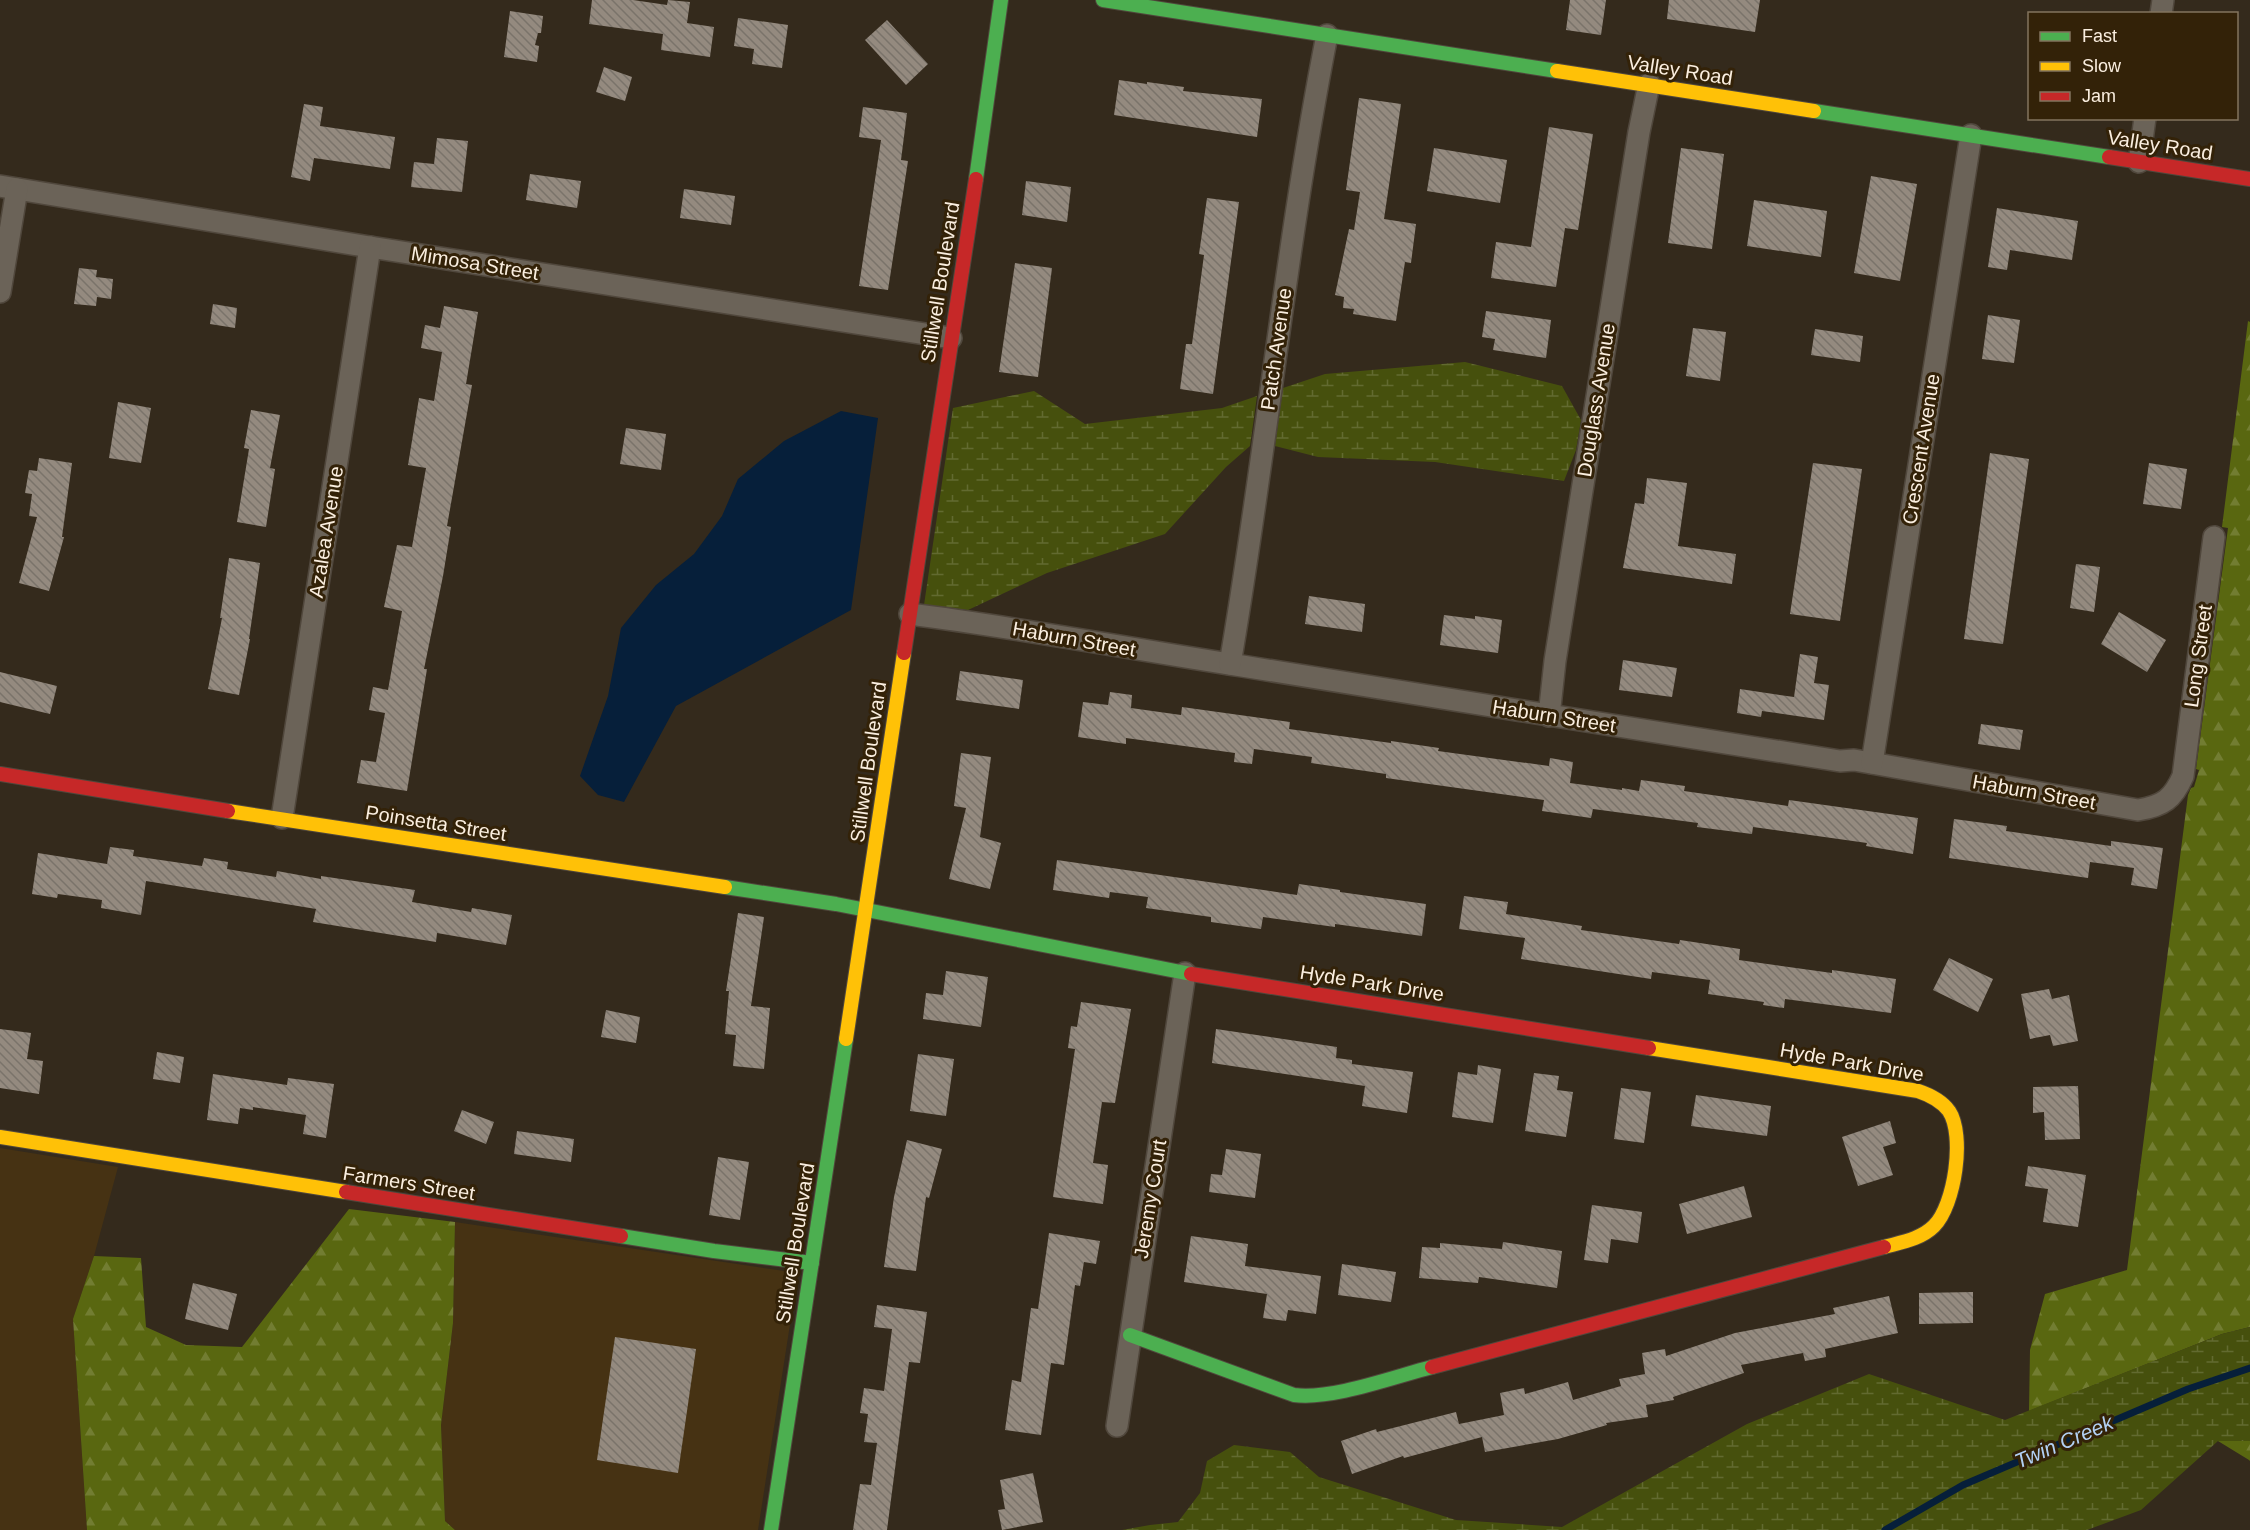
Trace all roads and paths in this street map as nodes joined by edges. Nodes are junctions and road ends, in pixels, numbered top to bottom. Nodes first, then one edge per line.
1 (1001, 0) edge
2 (1104, 0) edge
3 (1327, 35) junction
4 (1649, 84) junction
5 (2145, 120) edge
6 (1971, 135) junction
7 (2139, 162) junction
8 (2250, 179) edge
9 (8, 188) edge
10 (370, 247) junction
11 (0, 292) edge
12 (951, 338) junction
13 (2214, 537) dead end
14 (910, 614) junction
15 (1230, 664) junction
16 (1549, 716) junction
17 (1872, 764) junction
18 (0, 774) edge
19 (2183, 776) joint
20 (282, 818) junction
21 (866, 911) junction
22 (1185, 973) junction
23 (0, 1137) edge
24 (812, 1263) junction
25 (1130, 1335) junction
26 (1116, 1426) dead end
27 (771, 1530) edge

1 - 12 street, Stillwell Boulevard
2 - 3 street, Valley Road
3 - 4 street, Valley Road
3 - 15 street, Patch Avenue
4 - 6 street, Valley Road
4 - 16 street, Douglass Avenue
5 - 7 street
6 - 7 street, Valley Road
6 - 17 street, Crescent Avenue
7 - 8 street, Valley Road
9 - 10 street, Mimosa Street
9 - 11 street
10 - 12 street, Mimosa Street
10 - 20 street, Azalea Avenue
12 - 14 street, Stillwell Boulevard
13 - 19 street, Long Street
14 - 15 street, Haburn Street
14 - 21 street, Stillwell Boulevard
15 - 16 street, Haburn Street
16 - 17 street, Haburn Street
17 - 19 street, Haburn Street
18 - 20 street, Poinsetta Street
20 - 21 street, Poinsetta Street
21 - 22 street, Hyde Park Drive
21 - 24 street, Stillwell Boulevard
22 - 25 street, Jeremy Court
22 - 25 street, Hyde Park Drive
23 - 24 street, Farmers Street
24 - 27 street, Stillwell Boulevard
25 - 26 street, Jeremy Court

